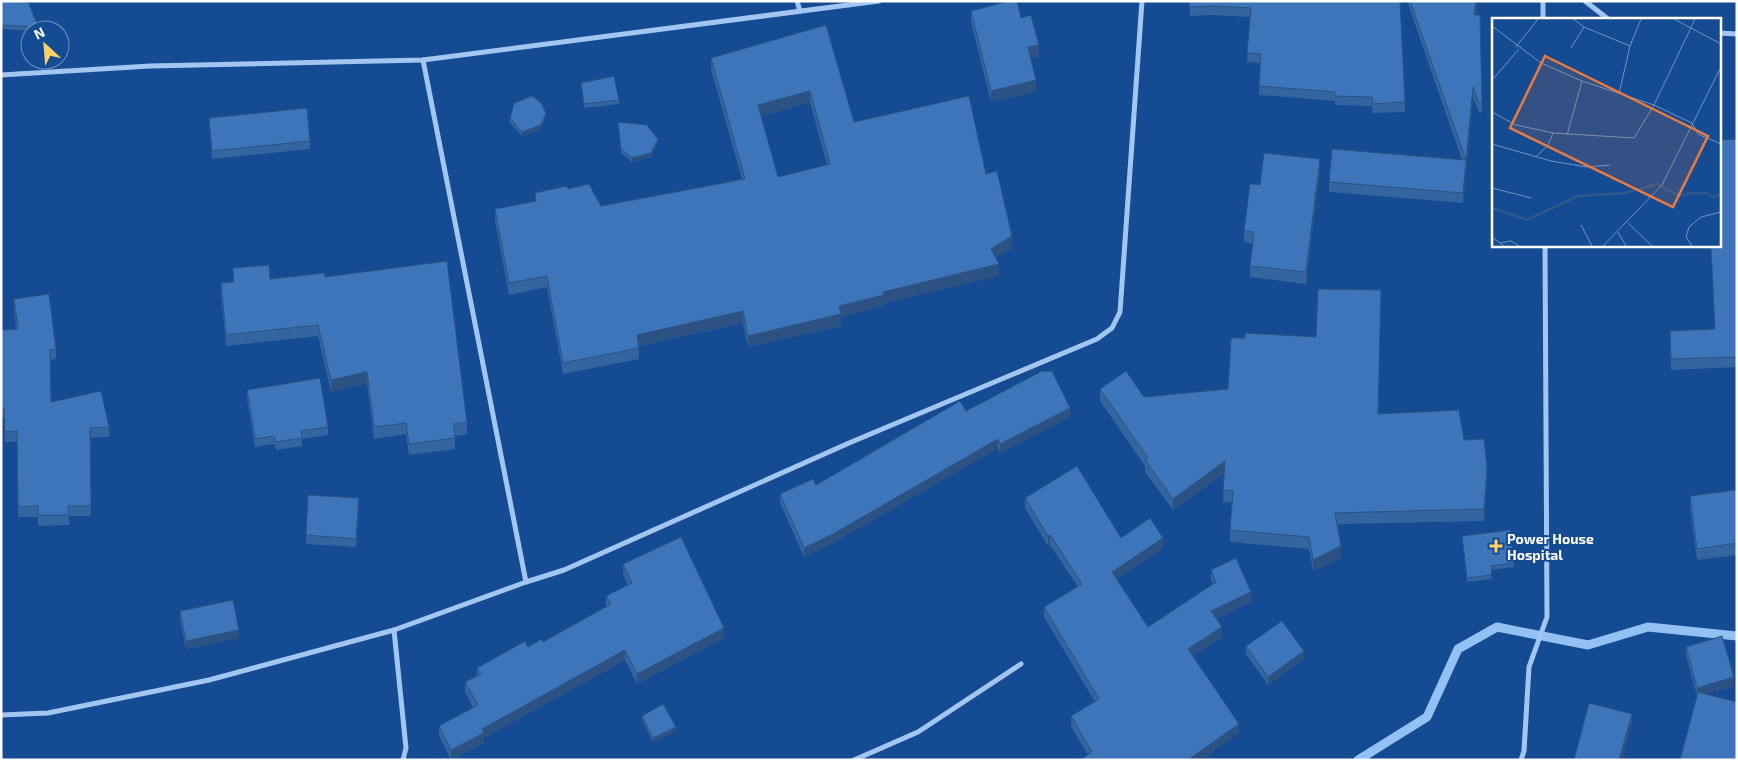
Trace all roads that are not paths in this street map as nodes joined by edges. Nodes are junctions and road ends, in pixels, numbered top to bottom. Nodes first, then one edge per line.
1 (797, 1) edge
2 (879, 1) edge
3 (1142, 1) edge
4 (1543, 1) edge
5 (1585, 1) edge
6 (800, 11) junction
7 (1543, 18) edge
8 (1607, 18) edge
9 (1720, 33) edge
10 (1737, 34) edge
11 (423, 60) junction
12 (1, 75) edge
13 (1544, 246) edge
14 (526, 582) junction
15 (394, 630) junction
16 (1021, 664) dead end
17 (1, 715) edge
18 (403, 760) edge
19 (854, 760) edge
20 (1521, 760) edge

1 - 6 street
2 - 6 street
3 - 14 street
4 - 7 street
5 - 8 street
6 - 11 street
9 - 10 street
11 - 12 street
11 - 14 street
13 - 20 street
14 - 15 street
15 - 17 street
15 - 18 street
16 - 19 street

